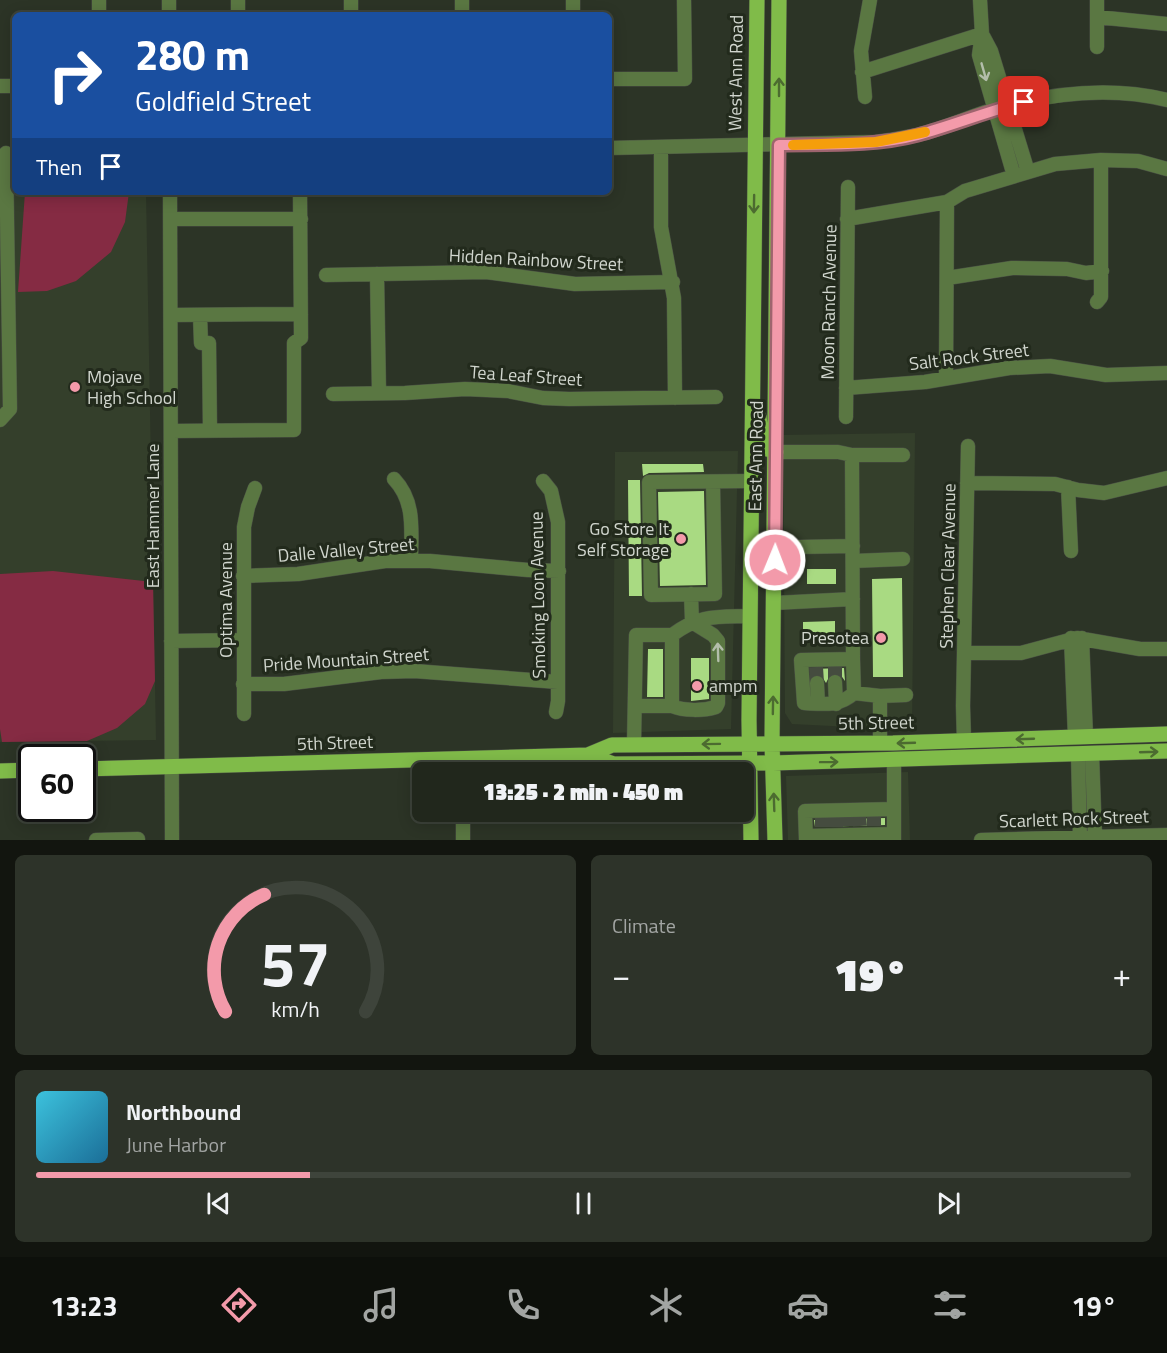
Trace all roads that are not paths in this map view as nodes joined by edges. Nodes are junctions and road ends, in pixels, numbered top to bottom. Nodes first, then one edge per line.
1 (684, 0) edge
2 (757, 0) edge
3 (779, 0) edge
4 (870, 0) edge
5 (980, 0) edge
6 (1096, 0) edge
7 (1097, 17) junction
8 (1167, 24) edge
9 (982, 34) junction
10 (1097, 47) dead end
11 (862, 72) junction
12 (612, 79) edge
13 (865, 98) dead end
14 (1167, 100) edge
15 (1009, 106) junction
16 (994, 110) junction
17 (779, 145) junction
18 (755, 146) junction
19 (661, 147) junction
20 (1013, 147) junction
21 (612, 148) edge
22 (7, 153) edge
23 (1101, 160) junction
24 (1167, 169) edge
25 (1028, 172) junction
26 (1014, 176) junction
27 (3, 186) edge
28 (848, 187) dead end
29 (170, 195) edge
30 (300, 195) edge
31 (947, 202) junction
32 (170, 219) junction
33 (301, 219) junction
34 (848, 219) junction
35 (1102, 271) junction
36 (377, 274) junction
37 (326, 275) dead end
38 (947, 278) junction
39 (673, 282) junction
40 (1097, 303) dead end
41 (301, 314) junction
42 (171, 315) junction
43 (200, 315) junction
44 (1167, 373) edge
45 (946, 377) junction
46 (753, 385) junction
47 (846, 388) junction
48 (380, 393) junction
49 (333, 394) dead end
50 (716, 397) dead end
51 (675, 398) junction
52 (846, 417) dead end
53 (0, 420) edge
54 (171, 431) junction
55 (210, 431) junction
56 (968, 446) dead end
57 (776, 452) junction
58 (852, 455) junction
59 (903, 455) dead end
60 (1167, 478) edge
61 (394, 479) dead end
62 (543, 481) dead end
63 (752, 481) junction
64 (713, 482) junction
65 (967, 483) junction
66 (1068, 487) junction
67 (255, 488) dead end
68 (852, 546) junction
69 (798, 547) dead end
70 (1071, 551) dead end
71 (903, 559) dead end
72 (411, 561) junction
73 (853, 561) junction
74 (559, 571) junction
75 (243, 576) junction
76 (692, 594) junction
77 (853, 599) junction
78 (774, 603) junction
79 (750, 616) junction
80 (692, 622) junction
81 (672, 635) junction
82 (1077, 638) junction
83 (243, 640) junction
84 (171, 641) junction
85 (1167, 649) edge
86 (964, 652) junction
87 (853, 659) junction
88 (558, 682) junction
89 (835, 682) tunnel mouth
90 (817, 683) tunnel mouth
91 (243, 684) junction
92 (854, 693) junction
93 (906, 695) dead end
94 (880, 696) junction
95 (818, 704) junction
96 (836, 704) junction
97 (635, 706) junction
98 (672, 706) junction
99 (556, 712) dead end
100 (244, 714) dead end
101 (1167, 734) edge
102 (1141, 735) junction
103 (1081, 737) junction
104 (964, 741) junction
105 (749, 743) junction
106 (772, 743) junction
107 (880, 743) junction
108 (634, 744) junction
109 (1167, 751) edge
110 (1085, 754) junction
111 (588, 755) junction
112 (1018, 756) junction
113 (894, 760) junction
114 (507, 762) edge
115 (608, 762) edge
116 (749, 762) edge
117 (754, 763) edge
118 (773, 763) junction
119 (412, 766) edge
120 (172, 768) junction
121 (96, 769) edge
122 (18, 770) edge
123 (0, 771) edge
124 (1079, 804) junction
125 (1094, 804) junction
126 (894, 809) junction
127 (848, 821) junction
128 (463, 822) edge
129 (751, 822) edge
130 (1167, 835) edge
131 (894, 837) edge
132 (1080, 837) junction
133 (1095, 837) junction
134 (806, 838) edge
135 (138, 839) edge
136 (96, 840) edge
137 (110, 840) edge
138 (172, 840) edge
139 (463, 840) edge
140 (751, 840) edge
141 (776, 840) edge
142 (981, 840) edge

1 - 12 street
2 - 18 main road, West Ann Road
17 -> 3 main road
4 - 11 street
5 - 9 street
6 - 7 street
7 - 8 street
7 - 10 street
9 - 11 street
9 - 15 street
9 -> 16 street
11 - 13 street
14 - 15 street
15 - 16 street
15 - 20 street
16 - 17 street
16 - 20 street
17 - 18 street
17 - 57 main road, East Ann Road
18 - 19 street
18 -> 46 main road, East Ann Road
19 - 21 street
19 - 39 street
20 - 25 street
20 - 26 street
22 - 27 street
23 - 24 street
23 - 25 street
23 - 35 street
25 - 26 street
26 - 31 street
27 - 53 street
28 - 34 street, Moon Ranch Avenue
29 - 32 street, East Hammer Lane
30 - 33 street
31 - 34 street
31 - 38 street
32 - 33 street
32 - 42 street, East Hammer Lane
33 - 41 street
34 - 47 street, Moon Ranch Avenue
35 - 38 street
35 - 40 street
36 - 37 street, Hidden Rainbow Street
36 - 39 street, Hidden Rainbow Street
36 - 48 street
38 - 45 street
39 - 51 street
41 - 43 street
41 - 55 street
42 - 43 street
42 - 54 street, East Hammer Lane
43 - 55 street
44 - 45 street, Salt Rock Street
45 - 47 street, Salt Rock Street
46 - 57 main road
46 - 63 main road, East Ann Road
47 - 52 street, Moon Ranch Avenue
48 - 49 street, Tea Leaf Street
48 - 51 street, Tea Leaf Street
50 - 51 street, Tea Leaf Street
54 - 55 street
54 - 84 street, East Hammer Lane
56 - 65 street, Stephen Clear Avenue
57 - 58 street
57 - 78 main road, East Ann Road
58 - 59 street
58 - 68 street
60 - 66 street
61 - 72 street
62 - 74 street, Smoking Loon Avenue
63 - 64 street
63 - 79 main road, East Ann Road
64 - 76 street
64 - 76 street
65 - 66 street
65 - 86 street, Stephen Clear Avenue
66 - 70 street
67 - 75 street, Optima Avenue
68 - 69 street
68 - 73 street
71 - 73 street
72 - 74 street, Dalle Valley Street
72 - 75 street, Dalle Valley Street
73 - 77 street
74 - 88 street, Smoking Loon Avenue
75 - 83 street, Optima Avenue
76 - 80 street
77 - 78 street
77 - 87 street
106 -> 78 main road, East Ann Road
79 - 80 street
79 - 105 main road, East Ann Road
80 - 81 street
98 -> 80 street
81 - 97 street
81 - 98 street
82 - 85 street
82 - 86 street
82 - 103 street
83 - 84 street
83 - 91 street, Optima Avenue
84 - 120 street, East Hammer Lane
86 - 104 street, Stephen Clear Avenue
87 - 92 street
87 - 95 street
88 - 91 street, Pride Mountain Street
88 - 99 street, Smoking Loon Avenue
89 - 96 street
90 - 95 street
91 - 100 street, Optima Avenue
92 - 94 street
92 - 96 street
93 - 94 street
94 - 107 street
95 - 96 street
97 - 98 street
97 - 108 street
101 - 102 main road, 5th Street
102 - 103 main road, 5th Street
102 - 110 main road
103 -> 104 main road, 5th Street
103 - 112 main road
104 -> 107 main road, 5th Street
105 - 106 main road, 5th Street
105 -> 108 main road, 5th Street
105 - 116 main road, East Ann Road
106 - 107 main road, 5th Street
106 - 118 main road, East Ann Road
108 - 111 main road, 5th Street
110 -> 109 main road, 5th Street
110 - 112 main road, 5th Street
110 - 124 street
110 - 125 street
111 - 114 main road, 5th Street
111 - 115 main road, 5th Street
112 - 113 main road, 5th Street
118 -> 113 main road, 5th Street
113 - 126 street
117 - 118 main road, 5th Street
141 -> 118 main road, East Ann Road
119 - 120 main road, 5th Street
120 - 121 main road, 5th Street
120 - 138 street, East Hammer Lane
122 - 123 main road
124 - 125 street
124 - 132 street
125 - 133 street
126 - 127 street
126 - 131 street
127 - 131 street
127 - 134 street
127 - 134 street
128 - 139 street
129 - 140 main road, East Ann Road
130 - 133 street, Scarlett Rock Street
132 - 133 street, Scarlett Rock Street
132 - 142 street, Scarlett Rock Street
135 - 137 street
136 - 137 street

